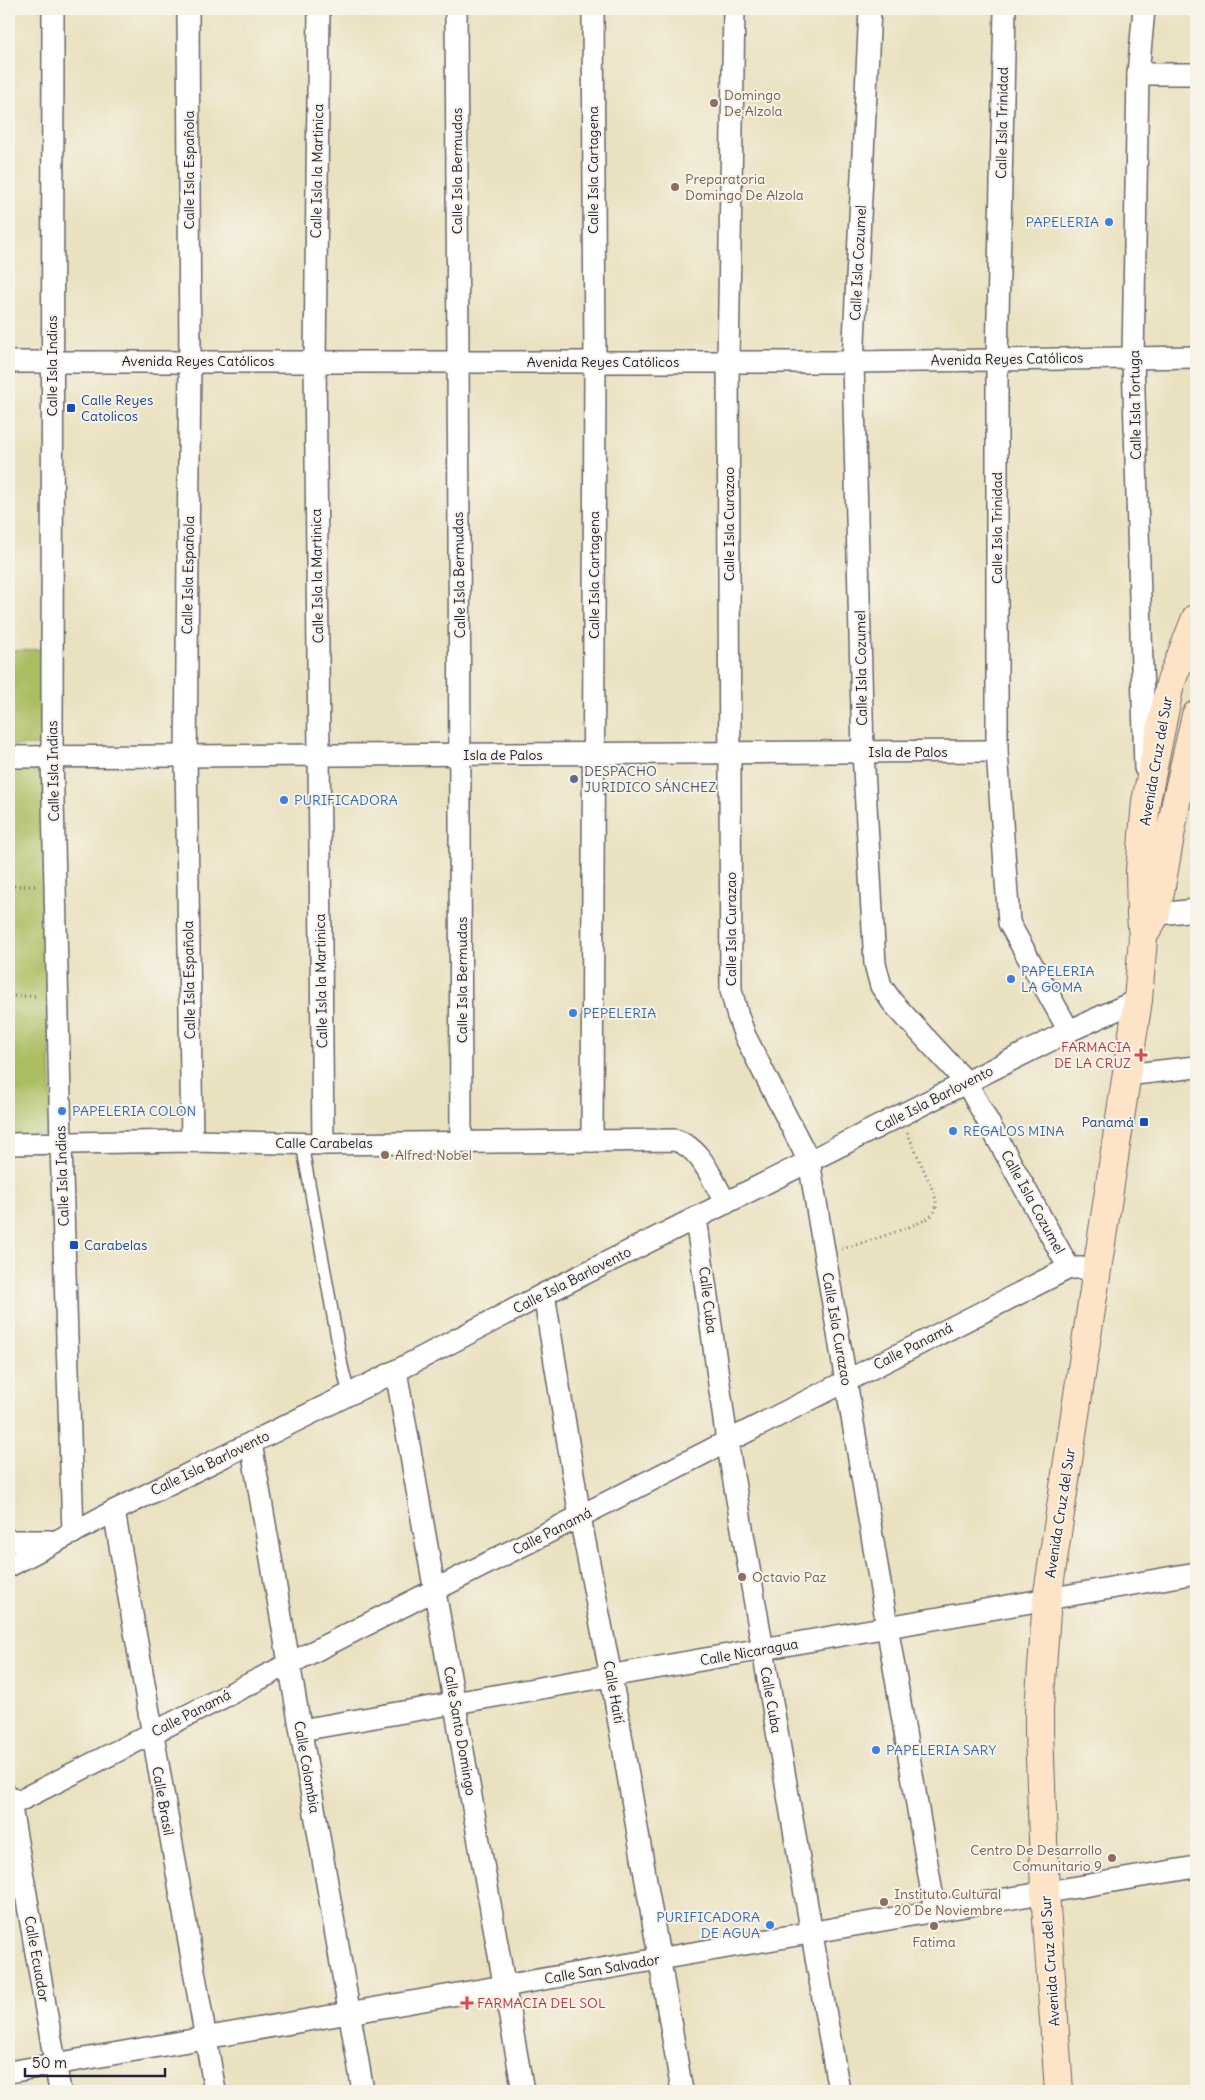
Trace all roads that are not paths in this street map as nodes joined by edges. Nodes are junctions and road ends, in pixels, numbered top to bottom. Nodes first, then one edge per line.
1 (52, 9) edge
2 (188, 9) edge
3 (319, 9) edge
4 (456, 9) edge
5 (592, 9) edge
6 (734, 9) edge
7 (870, 9) edge
8 (1005, 9) edge
9 (1144, 9) edge
10 (1138, 74) junction
11 (1196, 74) edge
12 (1196, 357) edge
13 (1133, 358) junction
14 (997, 359) junction
15 (190, 361) junction
16 (315, 361) junction
17 (457, 361) junction
18 (9, 362) edge
19 (52, 362) junction
20 (595, 362) junction
21 (728, 362) junction
22 (853, 362) junction
23 (1196, 618) edge
24 (1196, 715) edge
25 (997, 751) junction
26 (863, 752) junction
27 (731, 753) junction
28 (462, 755) junction
29 (593, 755) junction
30 (186, 756) junction
31 (319, 756) junction
32 (9, 757) edge
33 (52, 757) junction
34 (1146, 801) junction
35 (1196, 910) edge
36 (1147, 923) junction
37 (1138, 1000) junction
38 (1069, 1031) junction
39 (1196, 1067) edge
40 (1126, 1075) junction
41 (966, 1082) junction
42 (592, 1141) junction
43 (192, 1142) junction
44 (462, 1142) junction
45 (61, 1143) junction
46 (9, 1144) edge
47 (312, 1144) junction
48 (809, 1161) junction
49 (726, 1203) junction
50 (696, 1218) junction
51 (1069, 1268) junction
52 (1098, 1268) junction
53 (544, 1294) junction
54 (396, 1370) junction
55 (846, 1380) junction
56 (349, 1394) junction
57 (726, 1441) junction
58 (251, 1443) junction
59 (114, 1511) junction
60 (580, 1517) junction
61 (64, 1537) junction
62 (9, 1541) edge
63 (9, 1566) edge
64 (1196, 1573) edge
65 (435, 1590) junction
66 (1047, 1599) junction
67 (888, 1628) junction
68 (762, 1650) junction
69 (289, 1663) junction
70 (611, 1676) junction
71 (455, 1703) junction
72 (301, 1730) junction
73 (151, 1734) junction
74 (9, 1802) edge
75 (1196, 1867) edge
76 (1046, 1892) junction
77 (935, 1910) junction
78 (810, 1933) junction
79 (659, 1959) junction
80 (505, 1985) junction
81 (350, 2012) junction
82 (205, 2037) junction
83 (55, 2064) junction
84 (9, 2072) edge
85 (60, 2091) edge
86 (215, 2091) edge
87 (363, 2091) edge
88 (523, 2091) edge
89 (682, 2091) edge
90 (839, 2091) edge
91 (1059, 2091) edge

1 - 19 street, Calle Isla Indias
2 - 15 street, Calle Isla Española
3 - 16 street, Calle Isla la Martinica
4 - 17 street, Calle Isla Bermudas
5 - 20 street, Calle Isla Cartagena
6 - 21 street, Calle Isla Curazao
7 - 22 street, Calle Isla Cozumel
8 - 14 street, Calle Isla Trinidad
9 - 10 street, Calle Isla Tortuga
10 - 11 street
10 - 13 street, Calle Isla Tortuga
12 - 13 street, Avenida Reyes Católicos
13 - 14 street, Avenida Reyes Católicos
13 - 34 street, Calle Isla Tortuga
14 - 22 street, Avenida Reyes Católicos
14 - 25 street, Calle Isla Trinidad
15 - 16 street, Avenida Reyes Católicos
15 - 19 street, Avenida Reyes Católicos
15 - 30 street, Calle Isla Española
16 - 17 street, Avenida Reyes Católicos
16 - 31 street, Calle Isla la Martinica
17 - 20 street, Avenida Reyes Católicos
17 - 28 street, Calle Isla Bermudas
18 - 19 street, Avenida Reyes Católicos
19 - 33 street, Calle Isla Indias
20 - 21 street, Avenida Reyes Católicos
20 - 29 street, Calle Isla Cartagena
21 - 22 street, Avenida Reyes Católicos
21 - 27 street, Calle Isla Curazao
22 - 26 street, Calle Isla Cozumel
23 - 34 main road, Avenida Cruz del Sur
24 - 36 main road, Avenida Cruz del Sur
25 - 26 street, Isla de Palos
25 - 38 street, Calle Isla Trinidad
26 - 27 street, Isla de Palos
26 - 41 street, Calle Isla Cozumel
27 - 29 street, Isla de Palos
27 - 48 street, Calle Isla Curazao
28 - 29 street, Isla de Palos
28 - 31 street, Isla de Palos
28 - 44 street, Calle Isla Bermudas
29 - 42 street, Calle Isla Cartagena
30 - 31 street, Isla de Palos
30 - 33 street, Isla de Palos
30 - 43 street, Calle Isla Española
31 - 47 street, Calle Isla la Martinica
32 - 33 street, Isla de Palos
33 - 45 street, Calle Isla Indias
34 - 36 main road, Avenida Cruz del Sur
35 - 36 street
36 - 37 main road, Avenida Cruz del Sur
37 - 38 street, Calle Isla Barlovento
37 - 40 main road, Avenida Cruz del Sur
38 - 41 street, Calle Isla Barlovento
39 - 40 street
40 - 52 main road, Avenida Cruz del Sur
41 - 48 street, Calle Isla Barlovento
41 - 51 street, Calle Isla Cozumel
42 - 44 street, Calle Carabelas
42 - 49 street, Calle Carabelas
43 - 45 street, Calle Carabelas
43 - 47 street, Calle Carabelas
44 - 47 street, Calle Carabelas
45 - 46 street, Calle Carabelas
45 - 61 street, Calle Isla Indias
47 - 56 lane
48 - 49 street, Calle Isla Barlovento
48 - 55 street, Calle Isla Curazao
49 - 50 street, Calle Isla Barlovento
50 - 53 street, Calle Isla Barlovento
50 - 57 street, Calle Cuba
51 - 52 street, Calle Panamá
51 - 55 street, Calle Panamá
52 - 66 main road, Avenida Cruz del Sur
53 - 54 street, Calle Isla Barlovento
53 - 60 street, Calle Haití
54 - 56 street, Calle Isla Barlovento
54 - 65 street, Calle Santo Domingo
55 - 57 street, Calle Panamá
55 - 67 street, Calle Isla Curazao
56 - 58 street, Calle Isla Barlovento
57 - 60 street, Calle Panamá
57 - 68 street, Calle Cuba
58 - 59 street, Calle Isla Barlovento
58 - 69 street, Calle Colombia
59 - 61 street, Calle Isla Barlovento
59 - 73 street, Calle Brasil
60 - 65 street, Calle Panamá
60 - 70 street, Calle Haití
61 - 62 street
61 - 63 street, Calle Isla Barlovento
64 - 66 street, Calle Nicaragua
65 - 69 street, Calle Panamá
65 - 71 street, Calle Santo Domingo
66 - 67 street, Calle Nicaragua
66 - 76 main road, Avenida Cruz del Sur
67 - 68 street, Calle Nicaragua
67 - 77 street, Calle Isla Curazao
68 - 70 street, Calle Nicaragua
68 - 78 street, Calle Cuba
69 - 72 street, Calle Colombia
69 - 73 street, Calle Panamá
70 - 71 street, Calle Nicaragua
70 - 79 street, Calle Haití
71 - 72 street, Calle Nicaragua
71 - 80 street, Calle Santo Domingo
72 - 81 street, Calle Colombia
73 - 74 street, Calle Panamá
73 - 82 street, Calle Brasil
74 - 83 street, Calle Ecuador
75 - 76 street, Calle San Salvador
76 - 77 street, Calle San Salvador
76 - 91 main road, Avenida Cruz del Sur
77 - 78 street, Calle San Salvador
78 - 79 street, Calle San Salvador
78 - 90 street, Calle Cuba
79 - 80 street, Calle San Salvador
79 - 89 street, Calle Haití
80 - 81 street, Calle San Salvador
80 - 88 street, Calle Santo Domingo
81 - 82 street, Calle San Salvador
81 - 87 street, Calle Colombia
82 - 83 street, Calle San Salvador
82 - 86 street, Calle Brasil
83 - 84 street, Calle San Salvador
83 - 85 street, Calle Ecuador

